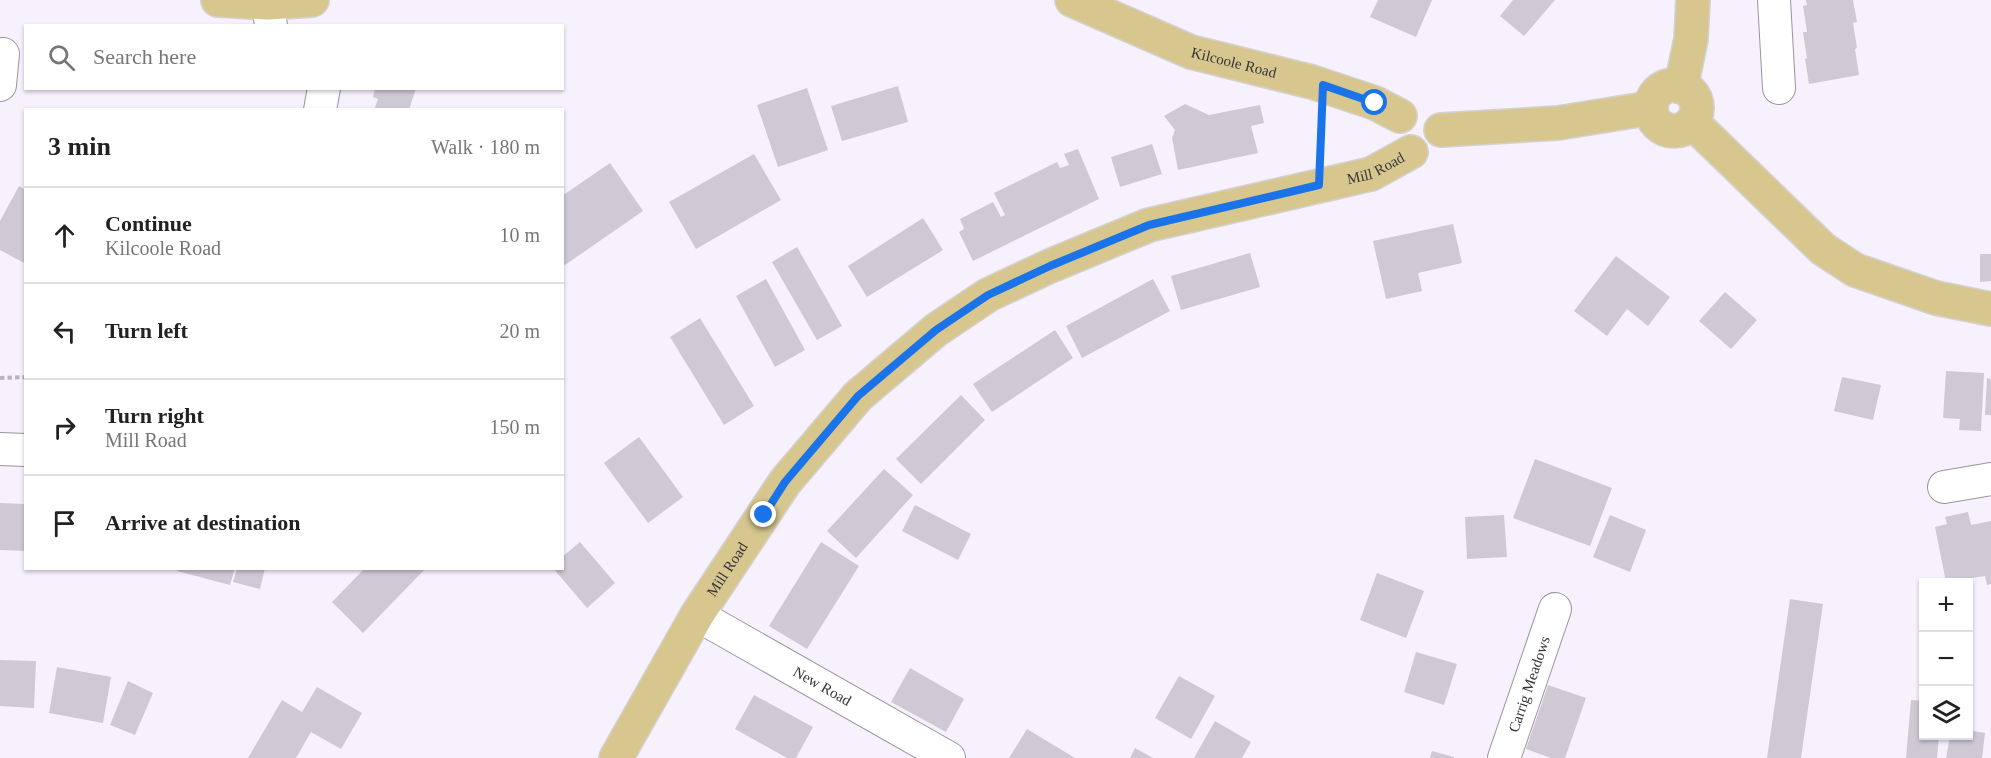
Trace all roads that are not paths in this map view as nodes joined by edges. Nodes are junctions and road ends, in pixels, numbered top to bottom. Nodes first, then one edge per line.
1 (218, 0) edge
2 (312, 0) edge
3 (1072, 0) edge
4 (1693, 0) edge
5 (1774, 0) edge
6 (270, 14) edge
7 (9, 55) edge
8 (0, 85) edge
9 (1681, 87) junction
10 (1779, 88) dead end
11 (324, 90) edge
12 (320, 108) edge
13 (1651, 108) junction
14 (1400, 117) junction
15 (1692, 122) junction
16 (1441, 130) junction
17 (1411, 152) junction
18 (1991, 309) edge
19 (0, 449) edge
20 (24, 450) edge
21 (1991, 479) edge
22 (1944, 487) dead end
23 (1555, 609) dead end
24 (697, 615) junction
25 (616, 758) edge
26 (949, 758) edge
27 (1504, 758) edge

1 - 6 main road
2 - 6 main road
3 - 14 main road, Kilcoole Road
4 - 9 main road
5 - 10 street
7 - 8 street
9 - 13 main road
9 - 15 main road
11 - 12 street
13 - 15 main road
13 - 16 main road
14 - 16 main road
14 - 17 main road
15 - 18 main road
16 - 17 main road
17 - 24 main road, Mill Road
19 - 20 street
21 - 22 street
23 - 27 street, Carrig Meadows
24 - 25 main road, Mill Road
24 - 26 street, New Road

